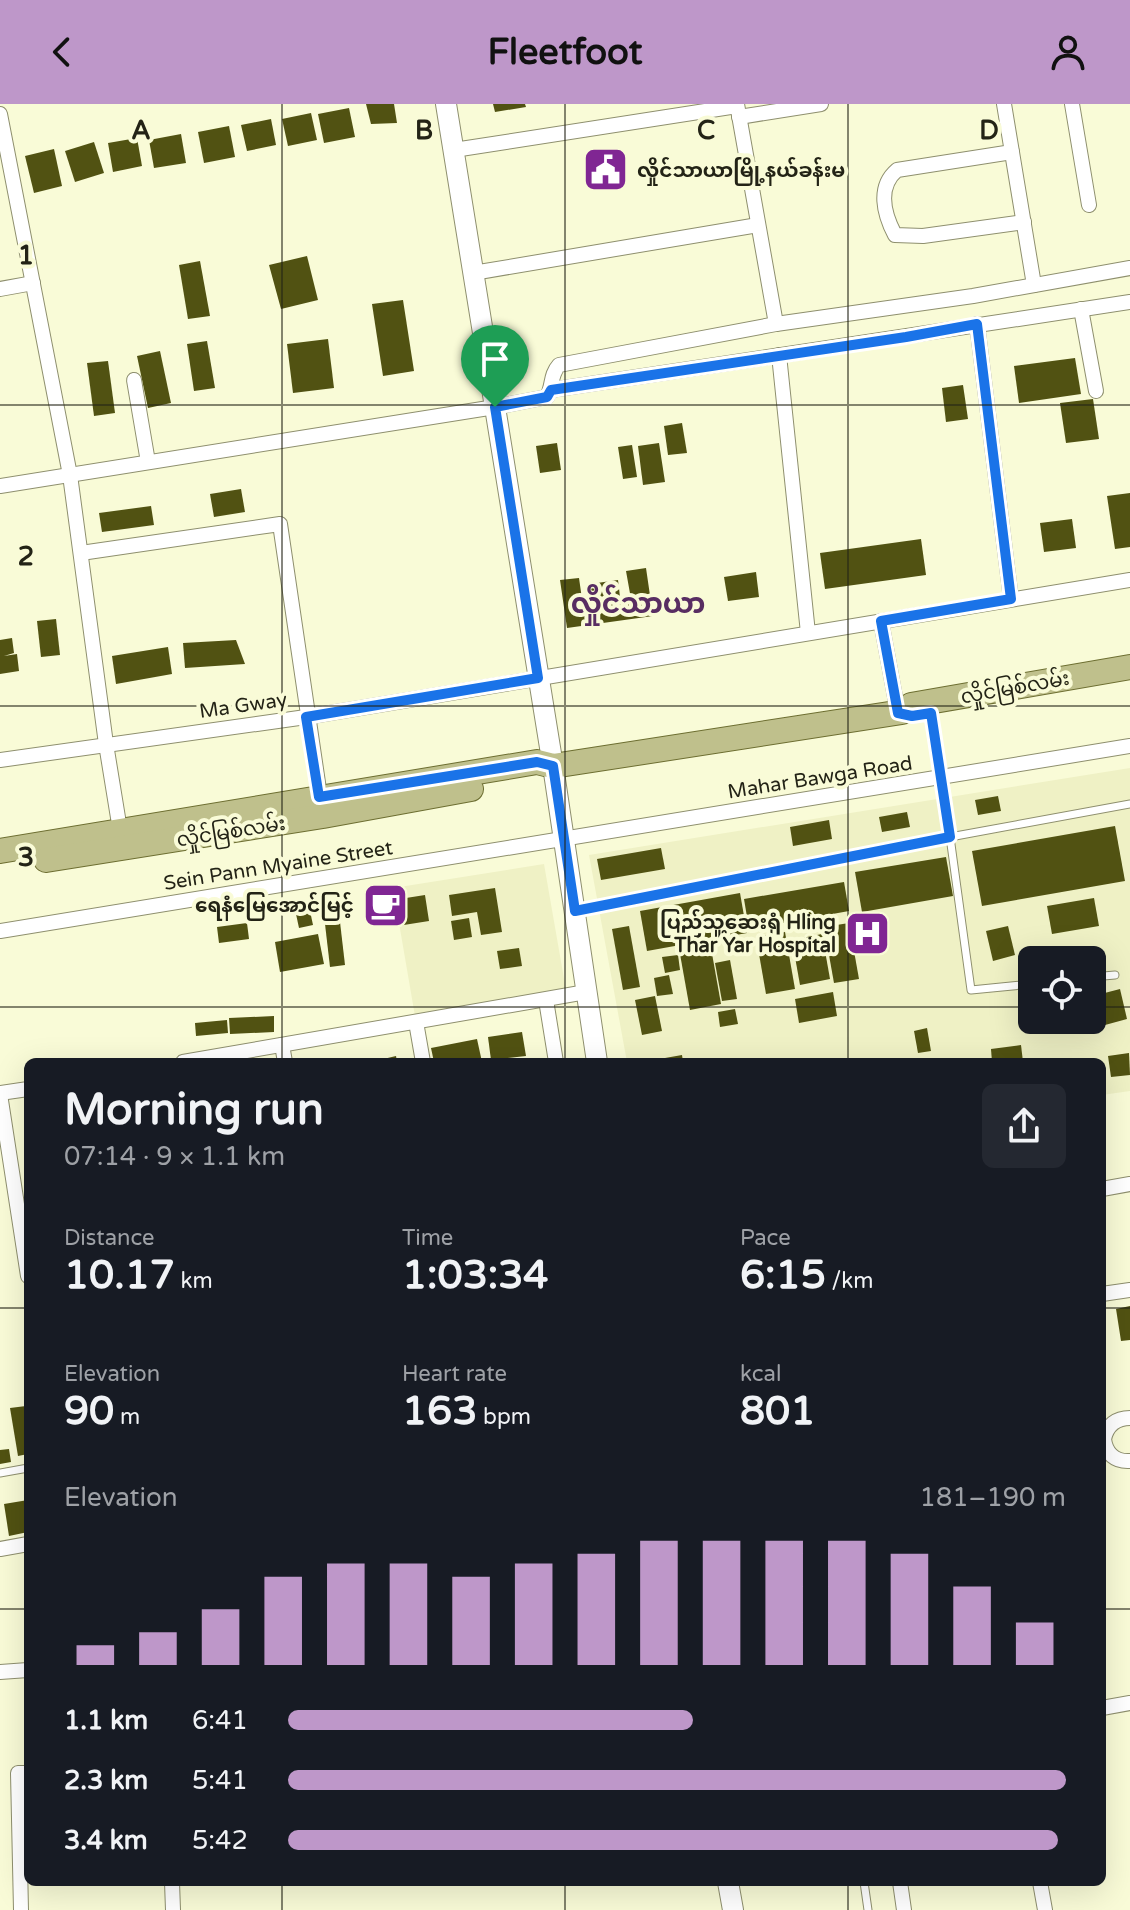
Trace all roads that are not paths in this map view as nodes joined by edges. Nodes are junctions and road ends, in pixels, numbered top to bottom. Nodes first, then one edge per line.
1 (446, 104) edge
2 (821, 104) edge
3 (1004, 104) edge
4 (1072, 104) edge
5 (737, 109) edge
6 (0, 114) edge
7 (454, 150) junction
8 (1012, 152) junction
9 (1089, 205) dead end
10 (1024, 222) junction
11 (758, 225) junction
12 (1130, 268) edge
13 (473, 273) junction
14 (33, 283) junction
15 (1034, 285) junction
16 (0, 289) edge
17 (1130, 302) edge
18 (1081, 309) junction
19 (776, 324) junction
20 (977, 324) junction
21 (779, 355) junction
22 (134, 380) dead end
23 (551, 390) junction
24 (1096, 391) dead end
25 (495, 407) junction
26 (148, 462) junction
27 (70, 475) junction
28 (0, 486) edge
29 (81, 553) junction
30 (1130, 580) edge
31 (1011, 599) junction
32 (881, 621) junction
33 (808, 633) junction
34 (1130, 667) edge
35 (538, 678) junction
36 (1130, 679) edge
37 (930, 708) junction
38 (900, 712) junction
39 (306, 717) junction
40 (106, 744) junction
41 (1130, 746) edge
42 (0, 760) edge
43 (553, 766) junction
44 (941, 778) junction
45 (1130, 804) edge
46 (321, 806) junction
47 (950, 837) junction
48 (563, 838) junction
49 (122, 840) junction
50 (0, 851) edge
51 (0, 867) edge
52 (575, 911) junction
53 (0, 931) edge
54 (1115, 975) dead end
55 (1106, 976) edge
56 (1018, 985) edge
57 (586, 992) junction
58 (546, 1000) junction
59 (416, 1022) junction
60 (282, 1045) junction
61 (206, 1058) edge
62 (284, 1058) edge
63 (422, 1058) edge
64 (555, 1058) edge
65 (596, 1058) edge
66 (24, 1090) edge
67 (0, 1094) edge
68 (1130, 1184) edge
69 (1106, 1188) edge
70 (24, 1250) edge
71 (1130, 1290) edge
72 (1106, 1293) edge
73 (1130, 1418) edge
74 (1106, 1432) edge
75 (1106, 1446) edge
76 (1130, 1463) edge
77 (24, 1469) edge
78 (0, 1473) edge
79 (24, 1545) edge
80 (0, 1549) edge
81 (24, 1670) edge
82 (0, 1672) edge
83 (1130, 1703) edge
84 (1106, 1707) edge
85 (24, 1773) edge
86 (172, 1886) edge
87 (729, 1886) edge
88 (865, 1886) edge
89 (901, 1886) edge
90 (1041, 1886) edge
91 (21, 1910) edge
92 (173, 1910) edge
93 (733, 1910) edge
94 (868, 1910) edge
95 (904, 1910) edge
96 (1045, 1910) edge

1 - 7 main road
2 - 5 street
3 - 8 street
4 - 9 street
5 - 7 street
5 - 11 street
6 - 14 street
7 - 13 main road
8 - 10 street
8 - 10 street
10 - 15 street
11 - 13 street
11 - 19 street
12 - 15 street
13 - 25 main road
14 - 16 street
14 - 27 street
15 - 19 street
17 - 18 street
18 - 20 street
18 - 24 street
19 - 23 street
20 - 21 street
20 - 31 street
21 - 23 street
21 - 33 street
22 - 26 street
23 - 25 street
25 - 26 street
25 - 35 main road
26 - 27 street
27 - 28 street
27 - 29 street
29 - 39 street
29 - 40 street
30 - 31 street, Ma Gway
31 - 32 street, Ma Gway
32 - 33 street, Ma Gway
32 - 38 street
33 - 35 street, Ma Gway
34 - 37 main road, လှိုင်မြစ်လမ်း
35 - 39 street, Ma Gway
35 - 43 main road
36 - 37 main road, လှိုင်မြစ်လမ်း
37 - 38 main road, လှိုင်မြစ်လမ်း
37 - 44 lane
38 - 43 main road, လှိုင်မြစ်လမ်း
39 - 40 street, Ma Gway
39 - 46 street
40 - 42 street, Ma Gway
40 - 49 street
41 - 44 street, Mahar Bawga Road
43 - 46 main road, လှိုင်မြစ်လမ်း
43 - 48 main road
44 - 47 lane
44 - 48 street, Mahar Bawga Road
45 - 47 lane
46 - 49 main road, လှိုင်မြစ်လမ်း
47 - 52 lane
47 - 56 lane
48 - 52 main road
48 - 53 street, Sein Pann Myaine Street
49 - 50 main road, လှိုင်မြစ်လမ်း
49 - 51 main road, လှိုင်မြစ်လမ်း
52 - 57 main road
54 - 55 lane
57 - 58 street
57 - 65 main road
58 - 59 street
58 - 64 street
59 - 60 street
59 - 63 street
60 - 61 street
60 - 62 street
66 - 67 street
67 - 70 street
68 - 69 street
71 - 72 street
73 - 74 street
75 - 76 street
77 - 78 lane
79 - 80 street
81 - 82 street
83 - 84 street
85 - 91 street
86 - 92 street
87 - 93 main road
88 - 94 lane
89 - 95 street
90 - 96 street

